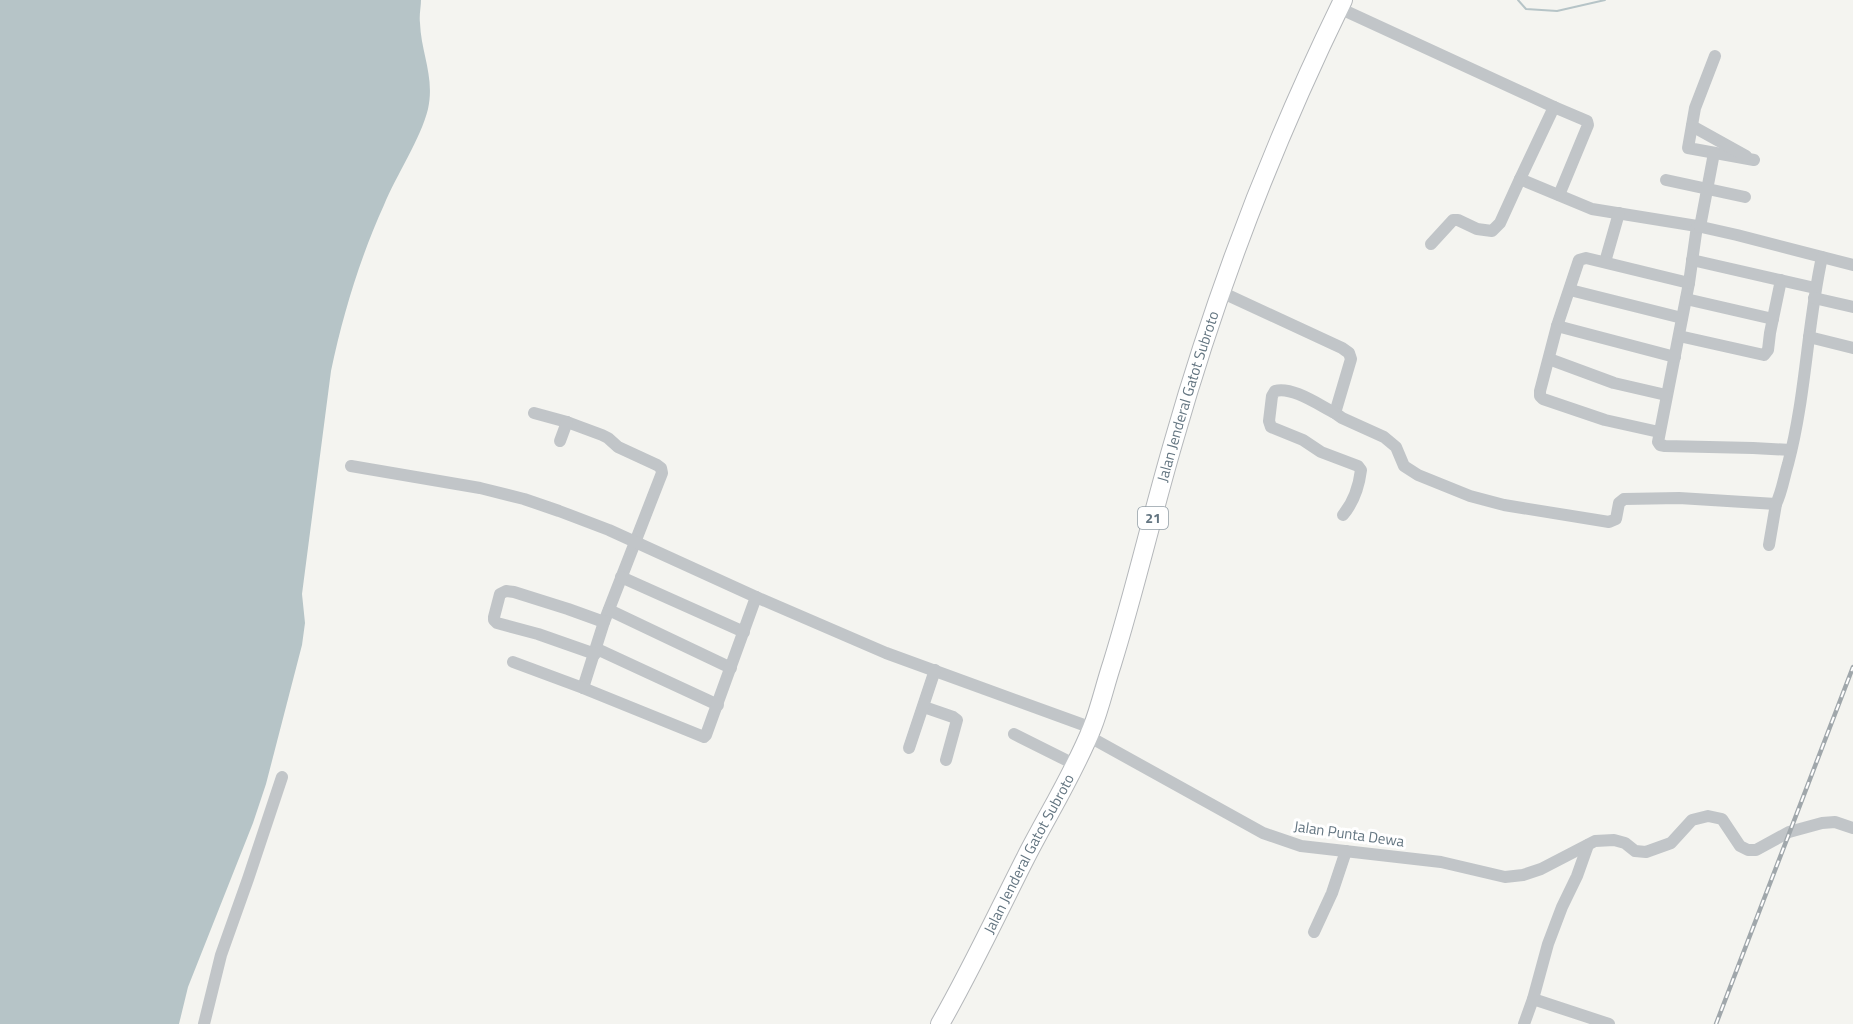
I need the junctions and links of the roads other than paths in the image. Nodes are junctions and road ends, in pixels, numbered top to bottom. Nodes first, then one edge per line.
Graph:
1 (1341, 4) edge
2 (1715, 56) dead end
3 (1554, 107) junction
4 (1692, 126) junction
5 (1714, 153) junction
6 (1520, 179) junction
7 (1666, 180) dead end
8 (1707, 189) junction
9 (1559, 195) junction
10 (1745, 197) dead end
11 (1619, 213) junction
12 (1699, 226) junction
13 (1431, 244) dead end
14 (1822, 257) junction
15 (1692, 260) junction
16 (1605, 262) junction
17 (1853, 265) edge
18 (1781, 280) junction
19 (1689, 283) junction
20 (1570, 290) junction
21 (1221, 292) junction
22 (1814, 293) junction
23 (1686, 299) junction
24 (1853, 306) edge
25 (1682, 318) junction
26 (1773, 319) junction
27 (1557, 326) junction
28 (1679, 336) junction
29 (1809, 338) junction
30 (1853, 348) edge
31 (1675, 357) junction
32 (1549, 359) junction
33 (1666, 395) junction
34 (534, 413) dead end
35 (1335, 413) junction
36 (567, 422) junction
37 (1659, 432) junction
38 (560, 441) dead end
39 (1791, 450) junction
40 (351, 466) dead end
41 (1776, 504) junction
42 (1342, 515) dead end
43 (635, 543) junction
44 (1769, 545) dead end
45 (621, 577) junction
46 (756, 597) junction
47 (609, 610) junction
48 (604, 622) junction
49 (744, 632) junction
50 (596, 651) junction
51 (513, 662) dead end
52 (731, 668) junction
53 (935, 670) junction
54 (584, 687) junction
55 (718, 705) junction
56 (924, 707) junction
57 (1090, 732) junction
58 (1014, 734) dead end
59 (909, 748) dead end
60 (946, 760) dead end
61 (1076, 765) junction
62 (282, 777) dead end
63 (1853, 828) edge
64 (1588, 844) junction
65 (1346, 851) junction
66 (1314, 932) dead end
67 (1533, 999) junction
68 (204, 1024) edge
69 (940, 1024) edge
70 (1524, 1024) edge
71 (1609, 1024) edge

1 - 3 street
1 - 21 highway, Jalan Jenderal Gatot Subroto / 21
2 - 4 street
3 - 6 street
3 - 9 street
4 - 5 street
4 - 5 street
5 - 8 street
6 - 9 street
6 - 13 street
7 - 8 street
8 - 10 street
8 - 12 street
9 - 11 street
11 - 12 street
11 - 16 street
12 - 14 street
12 - 15 street
14 - 17 street
14 - 22 street
15 - 18 street
15 - 19 street
16 - 19 street
16 - 20 street
18 - 22 street
18 - 26 street
19 - 23 street
20 - 25 street
20 - 27 street
21 - 35 street
21 - 57 highway, Jalan Jenderal Gatot Subroto / 21
22 - 24 street
22 - 29 street
23 - 25 street
23 - 26 street
25 - 28 street
26 - 28 street
27 - 31 street
27 - 32 street
28 - 31 street
29 - 30 street
29 - 39 street
31 - 33 street
32 - 33 street
32 - 37 street
33 - 37 street
34 - 36 street
35 - 41 street
35 - 42 street
36 - 38 street
36 - 43 street
37 - 39 street
39 - 41 street
40 - 43 street, Jalan Punta Dewa
41 - 44 street
43 - 45 street
43 - 46 street, Jalan Punta Dewa
45 - 47 street
45 - 49 street
46 - 49 street
46 - 53 street, Jalan Punta Dewa
47 - 48 street
47 - 52 street
48 - 50 street
48 - 50 street
49 - 52 street
50 - 54 street
50 - 55 street
51 - 54 street
52 - 55 street
53 - 56 street
53 - 57 street, Jalan Punta Dewa
54 - 55 street
56 - 59 street
56 - 60 street
57 - 61 highway, Jalan Jenderal Gatot Subroto / 21
57 - 65 street, Jalan Punta Dewa
58 - 61 street
61 - 69 highway, Jalan Jenderal Gatot Subroto / 21
62 - 68 street
63 - 64 street
64 - 65 street, Jalan Punta Dewa
64 - 67 street
65 - 66 street
67 - 70 street
67 - 71 street

